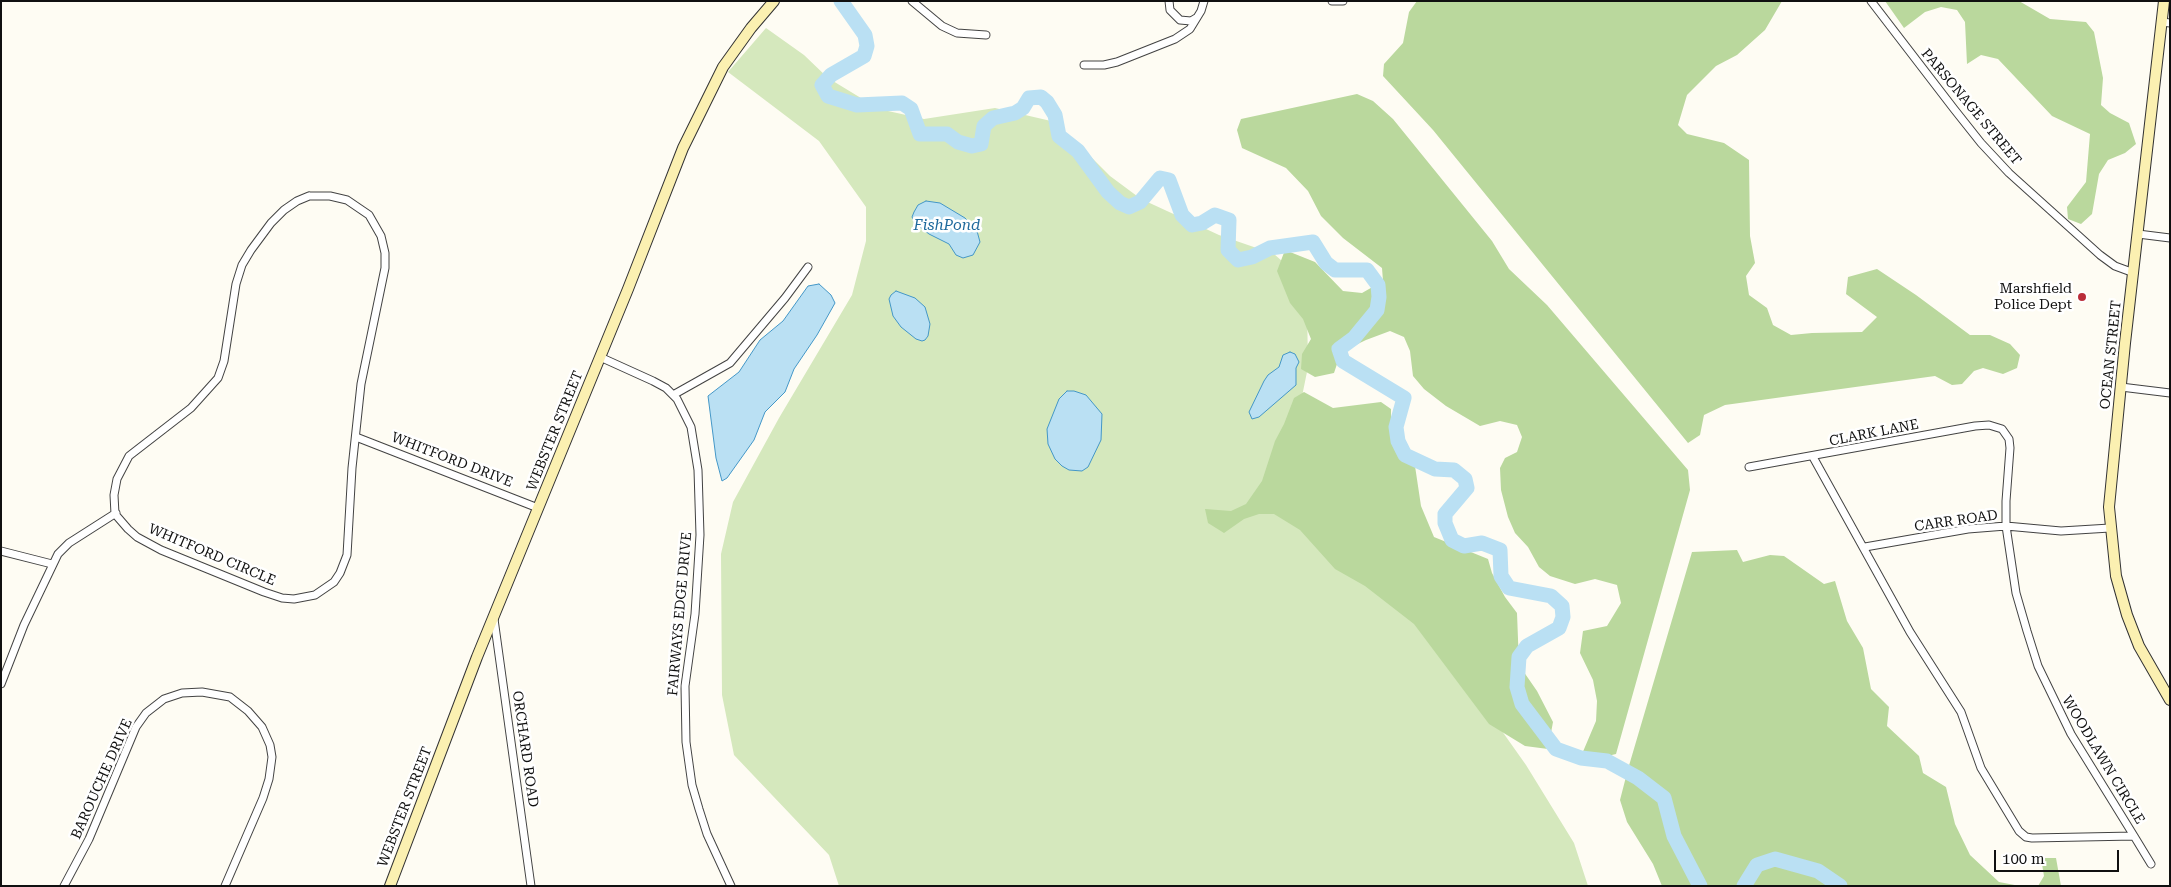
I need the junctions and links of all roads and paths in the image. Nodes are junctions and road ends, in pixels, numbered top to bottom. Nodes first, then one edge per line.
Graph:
1 (774, 1) edge
2 (912, 1) edge
3 (1169, 1) edge
4 (1204, 1) edge
5 (1332, 1) edge
6 (1343, 1) edge
7 (1870, 1) edge
8 (2164, 1) edge
9 (1196, 18) junction
10 (2166, 23) edge
11 (986, 35) dead end
12 (1084, 65) dead end
13 (2138, 234) junction
14 (2170, 238) edge
15 (808, 267) dead end
16 (2134, 273) junction
17 (600, 357) junction
18 (2121, 387) junction
19 (2170, 393) edge
20 (673, 395) junction
21 (2002, 430) joint
22 (356, 437) junction
23 (1814, 457) junction
24 (1749, 467) dead end
25 (538, 508) junction
26 (116, 513) junction
27 (2006, 526) junction
28 (2110, 528) junction
29 (1865, 547) junction
30 (1, 551) edge
31 (52, 564) junction
32 (493, 616) junction
33 (1, 684) edge
34 (2170, 700) edge
35 (2134, 836) junction
36 (2151, 864) dead end
37 (64, 886) edge
38 (225, 886) edge
39 (390, 886) edge
40 (531, 886) edge
41 (731, 886) edge

1 - 17 street, WEBSTER STREET
2 - 11 street
3 - 9 street
4 - 9 street
5 - 6 street
7 - 16 street, PARSONAGE STREET
8 - 10 street, OCEAN STREET
9 - 12 street
10 - 13 street, OCEAN STREET
13 - 14 street
13 - 16 street, OCEAN STREET
15 - 20 street
16 - 18 street, OCEAN STREET
17 - 20 street, FAIRWAYS EDGE DRIVE
17 - 25 street, WEBSTER STREET
18 - 19 street
18 - 28 street, OCEAN STREET
20 - 41 street, FAIRWAYS EDGE DRIVE
21 - 23 street, CLARK LANE
21 - 27 street, WOODLAWN CIRCLE
22 - 25 street, WHITFORD DRIVE
22 - 26 street, WHITFORD CIRCLE
22 - 26 street, WHITFORD CIRCLE
23 - 24 street, CLARK LANE
23 - 29 street, WOODLAWN CIRCLE
25 - 32 street, WEBSTER STREET
26 - 31 street
27 - 28 street, CARR ROAD
27 - 29 street, CARR ROAD
27 - 35 street, WOODLAWN CIRCLE
28 - 34 street, OCEAN STREET
29 - 35 street, WOODLAWN CIRCLE
30 - 31 street
31 - 33 street
32 - 39 street, WEBSTER STREET
32 - 40 street, ORCHARD ROAD
35 - 36 street
37 - 38 street, BAROUCHE DRIVE

